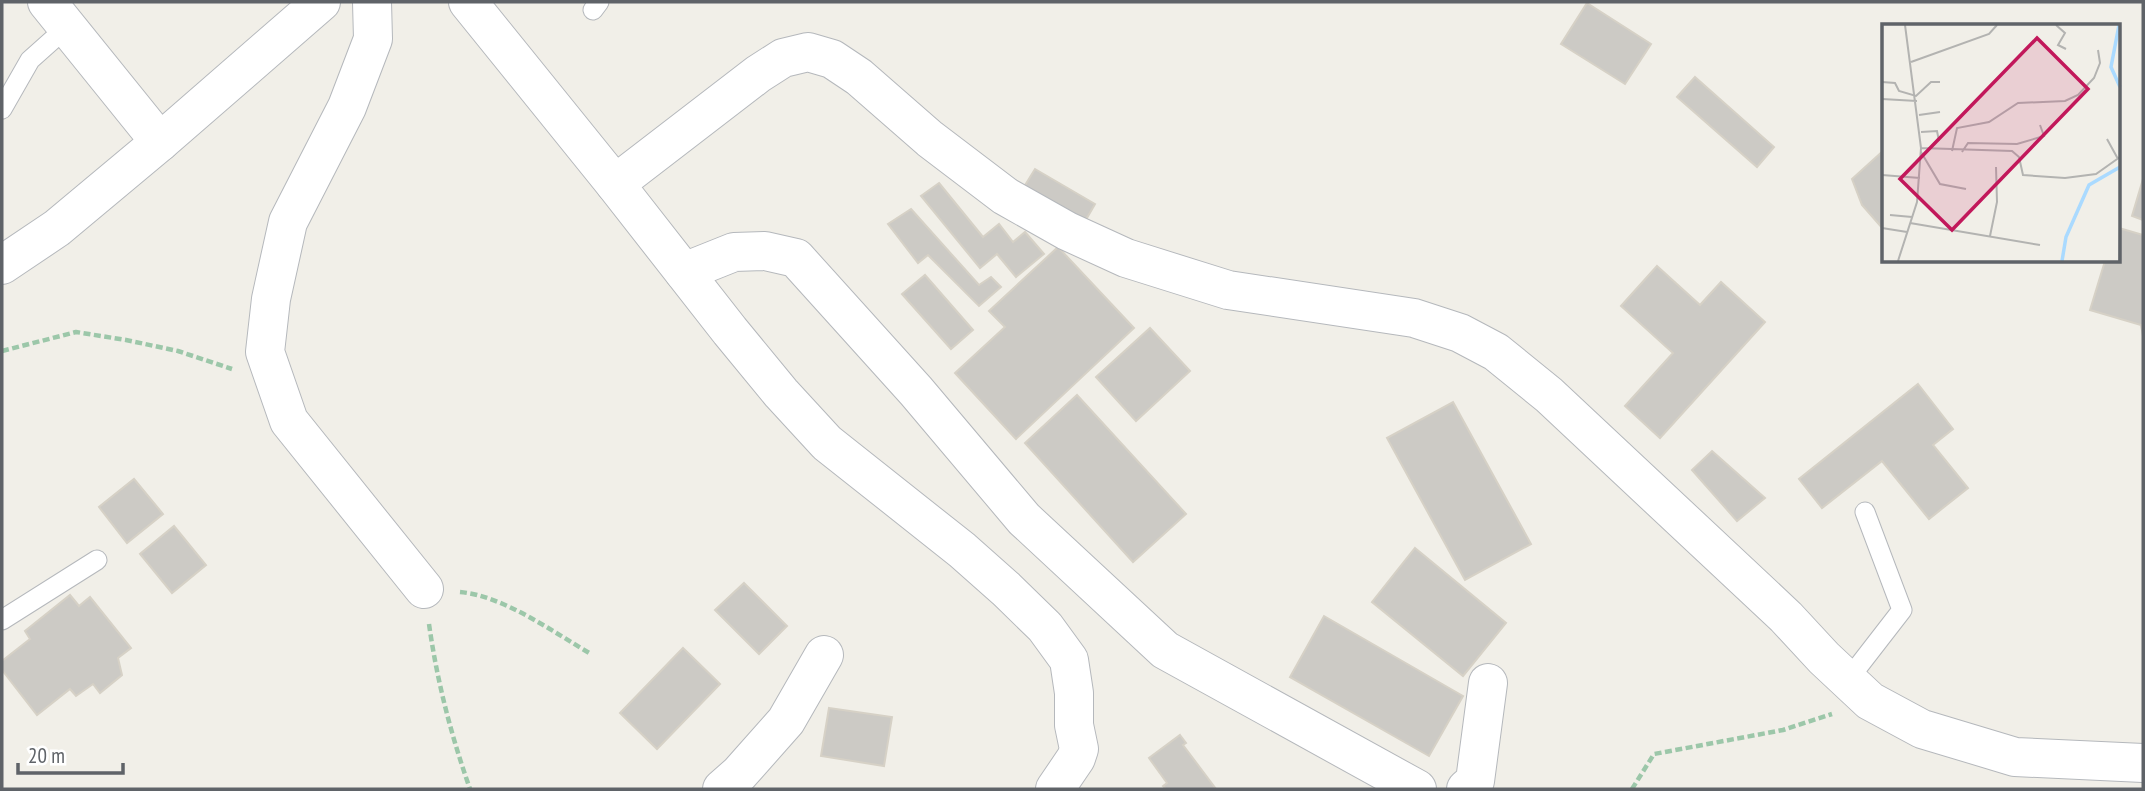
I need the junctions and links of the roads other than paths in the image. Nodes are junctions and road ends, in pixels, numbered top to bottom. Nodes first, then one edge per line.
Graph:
1 (321, 2) edge
2 (372, 2) edge
3 (468, 2) edge
4 (57, 14) edge
5 (2, 109) edge
6 (160, 142) junction
7 (615, 184) junction
8 (2, 265) edge
9 (684, 272) junction
10 (1865, 512) dead end
11 (97, 560) dead end
12 (424, 589) road end
13 (2, 620) edge
14 (824, 655) dead end
15 (1488, 683) dead end
16 (1859, 691) junction
17 (2143, 763) edge
18 (722, 789) edge
19 (1055, 789) edge
20 (1417, 789) edge
21 (1466, 789) edge

1 - 6 street
2 - 12 street
3 - 7 street
4 - 5 lane
4 - 6 street
6 - 8 street
7 - 9 street
7 - 16 street
9 - 19 street
9 - 20 street
10 - 16 lane
11 - 13 lane
14 - 18 street
15 - 21 street
16 - 17 street

